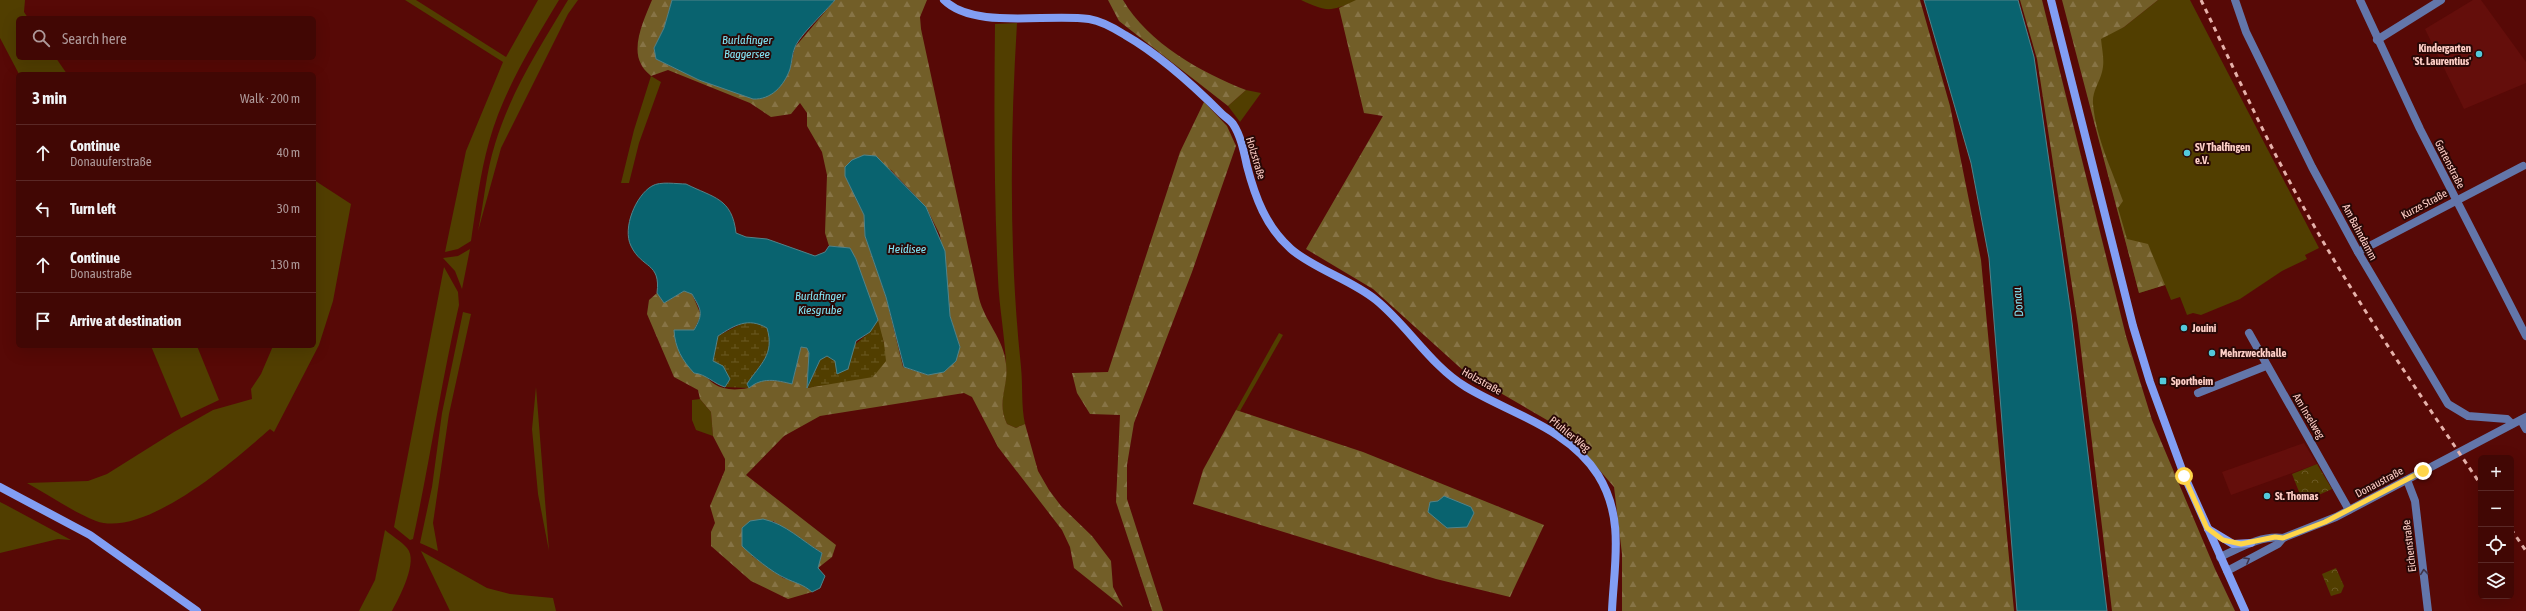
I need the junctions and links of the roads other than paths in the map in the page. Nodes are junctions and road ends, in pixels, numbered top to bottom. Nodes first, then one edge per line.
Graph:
1 (944, 0) edge
2 (2052, 0) edge
3 (2235, 0) edge
4 (2360, 0) edge
5 (2441, 0) edge
6 (2377, 40) junction
7 (2523, 166) dead end
8 (2456, 199) junction
9 (2358, 252) junction
10 (2249, 333) dead end
11 (2526, 336) edge
12 (2266, 366) junction
13 (2198, 393) dead end
14 (1507, 406) joint
15 (2523, 419) edge
16 (2512, 424) junction
17 (2526, 429) edge
18 (2408, 480) junction
19 (0, 487) edge
20 (2349, 510) junction
21 (2207, 528) junction
22 (2283, 538) junction
23 (2251, 543) junction
24 (2220, 557) junction
25 (2227, 571) junction
26 (197, 611) edge
27 (1612, 611) edge
28 (2245, 611) edge
29 (2428, 611) edge

1 - 14 street, Holzstraße
2 - 21 street
3 - 9 street, Am Bahndamm
4 - 6 street, Gartenstraße
5 - 6 street
6 - 8 street, Gartenstraße
7 - 8 street, Kurze Straße
8 - 9 street, Kurze Straße
8 - 11 street, Gartenstraße
9 - 16 street, Am Bahndamm
10 - 12 street, Am Inselweg
12 - 13 street
12 - 20 street, Am Inselweg
14 - 27 street, Pfuhler Weg
15 - 16 street, Donaustraße
15 - 17 street
16 - 18 street, Donaustraße
18 - 20 street, Donaustraße
29 -> 18 street, Eichenstraße
19 - 26 street
20 - 22 street, Donaustraße
21 - 23 street
21 - 24 street
22 - 23 street, Donaustraße
25 -> 22 street, Donaustraße
23 - 24 street, Donaustraße
24 - 25 street
25 - 28 street

